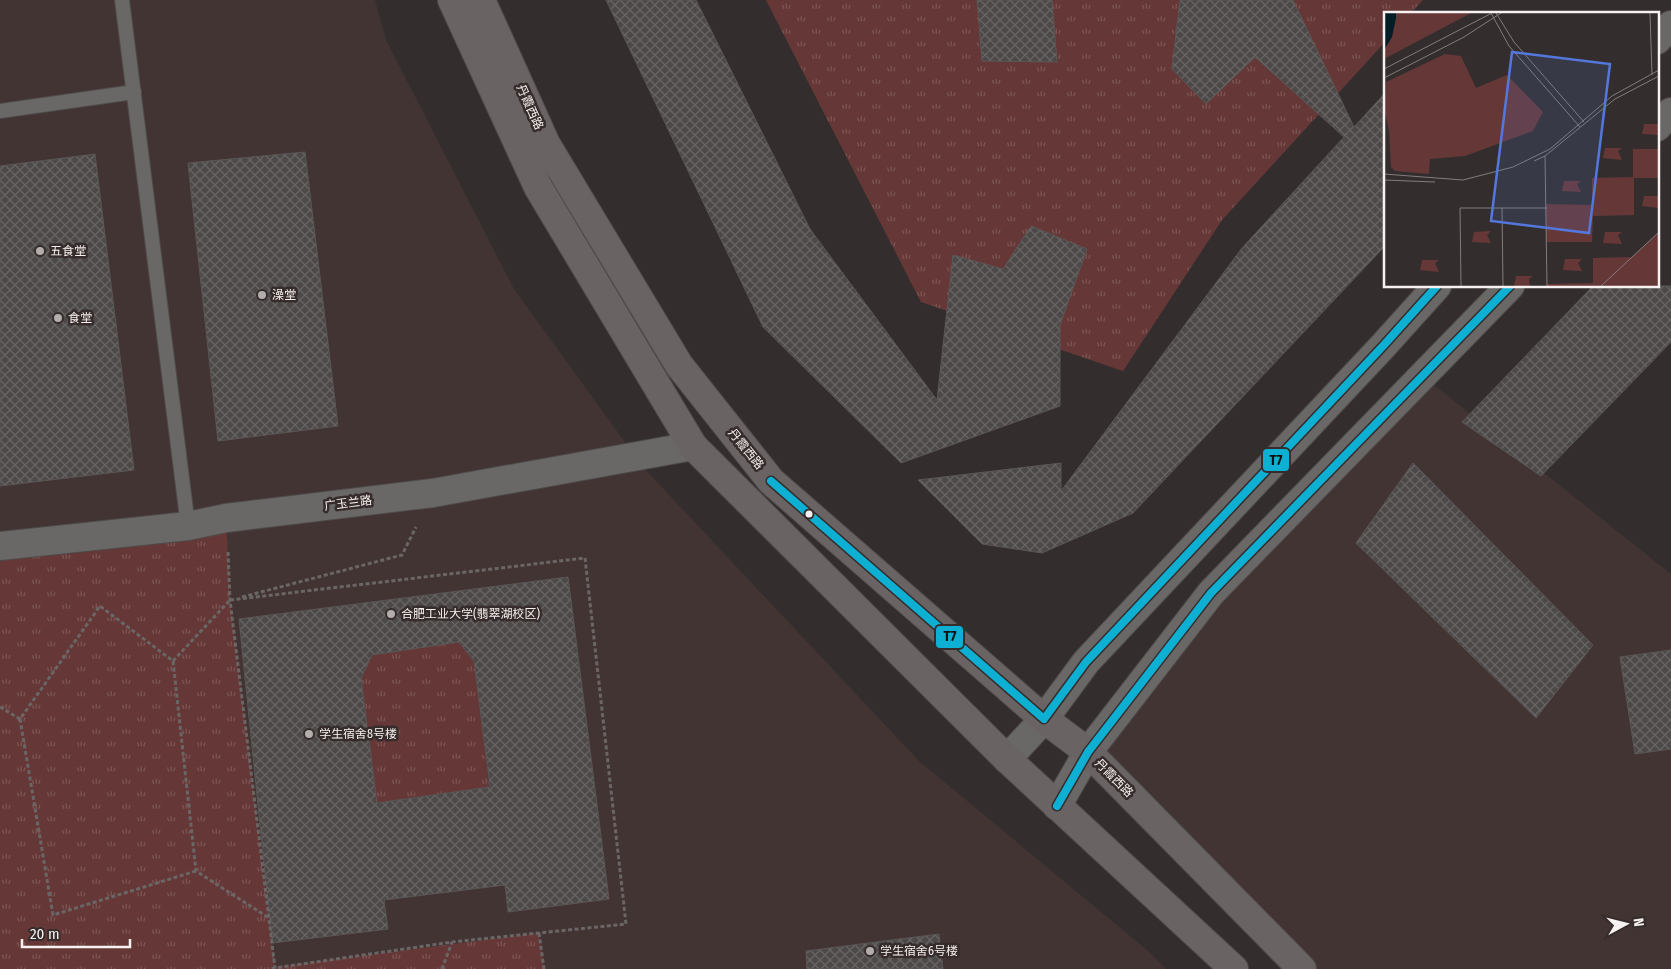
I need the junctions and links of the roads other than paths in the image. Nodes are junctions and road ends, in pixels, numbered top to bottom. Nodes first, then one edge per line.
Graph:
1 (122, 0) edge
2 (452, 0) edge
3 (481, 0) edge
4 (1671, 25) edge
5 (1658, 39) edge
6 (134, 92) junction
7 (0, 111) edge
8 (1671, 112) edge
9 (1658, 126) edge
10 (1435, 288) edge
11 (1508, 288) edge
12 (693, 446) junction
13 (188, 526) junction
14 (0, 546) edge
15 (1044, 718) junction
16 (1088, 752) junction
17 (1007, 759) junction
18 (1057, 806) junction
19 (1234, 969) edge
20 (1302, 969) edge

1 - 6 lane
2 - 12 main road
3 - 15 main road, 丹霞西路
4 - 5 street
6 - 7 lane
6 - 13 lane
8 - 9 street
10 - 15 street
11 - 16 street
12 - 13 street, 广玉兰路
12 - 17 main road
13 - 14 street, 广玉兰路
15 - 16 main road, 丹霞西路
15 - 17 street
16 - 18 street
16 - 20 main road, 丹霞西路
17 - 18 main road
18 - 19 main road

